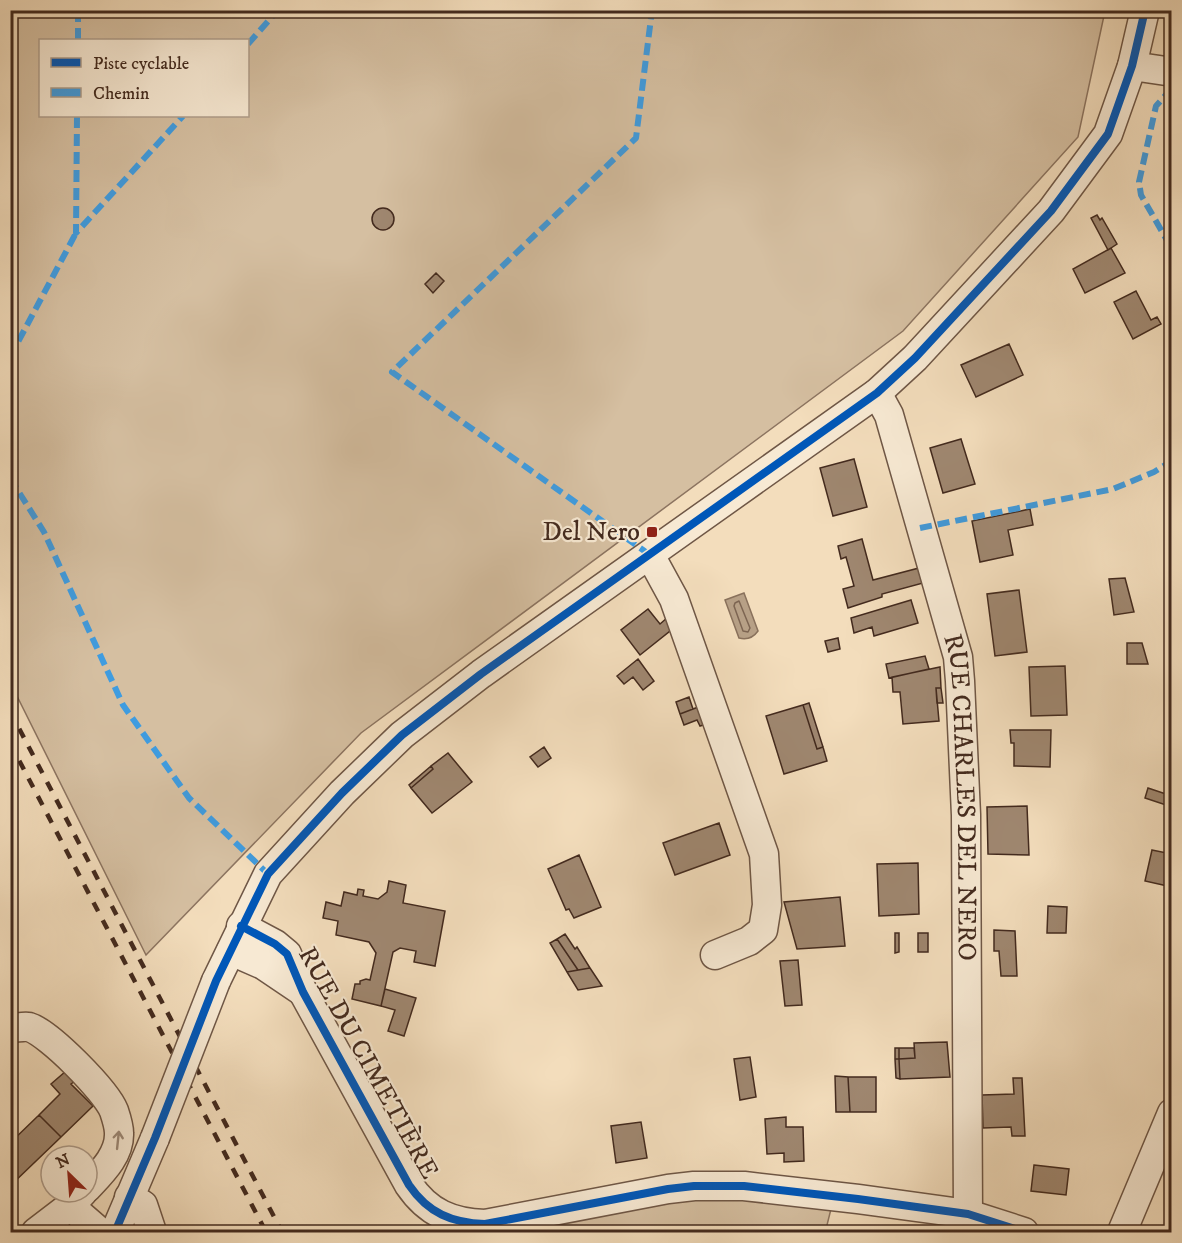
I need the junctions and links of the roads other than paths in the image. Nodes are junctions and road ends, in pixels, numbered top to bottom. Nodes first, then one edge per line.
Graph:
1 (1145, 10) edge
2 (1132, 66) junction
3 (1172, 69) edge
4 (877, 393) junction
5 (650, 555) junction
6 (236, 938) junction
7 (715, 955) dead end
8 (10, 1028) edge
9 (1172, 1113) edge
10 (99, 1174) edge
11 (129, 1197) junction
12 (70, 1204) edge
13 (85, 1204) edge
14 (968, 1214) junction
15 (467, 1228) edge
16 (36, 1233) edge
17 (100, 1233) edge
18 (115, 1233) edge
19 (152, 1233) edge
20 (1024, 1233) edge
21 (1122, 1233) edge

1 - 2 street
2 - 3 street
2 - 4 street
4 - 5 street
4 - 14 street, RUE CHARLES DEL NERO
5 - 6 street
5 - 7 street
6 - 11 street, bridge
6 - 15 street, RUE DU CIMETIÈRE
10 -> 8 street
9 - 21 street
11 - 18 street
11 - 19 street
12 - 16 street
13 - 17 street
14 - 15 street, RUE DU CIMETIÈRE
14 - 20 street, RUE DU CIMETIÈRE

